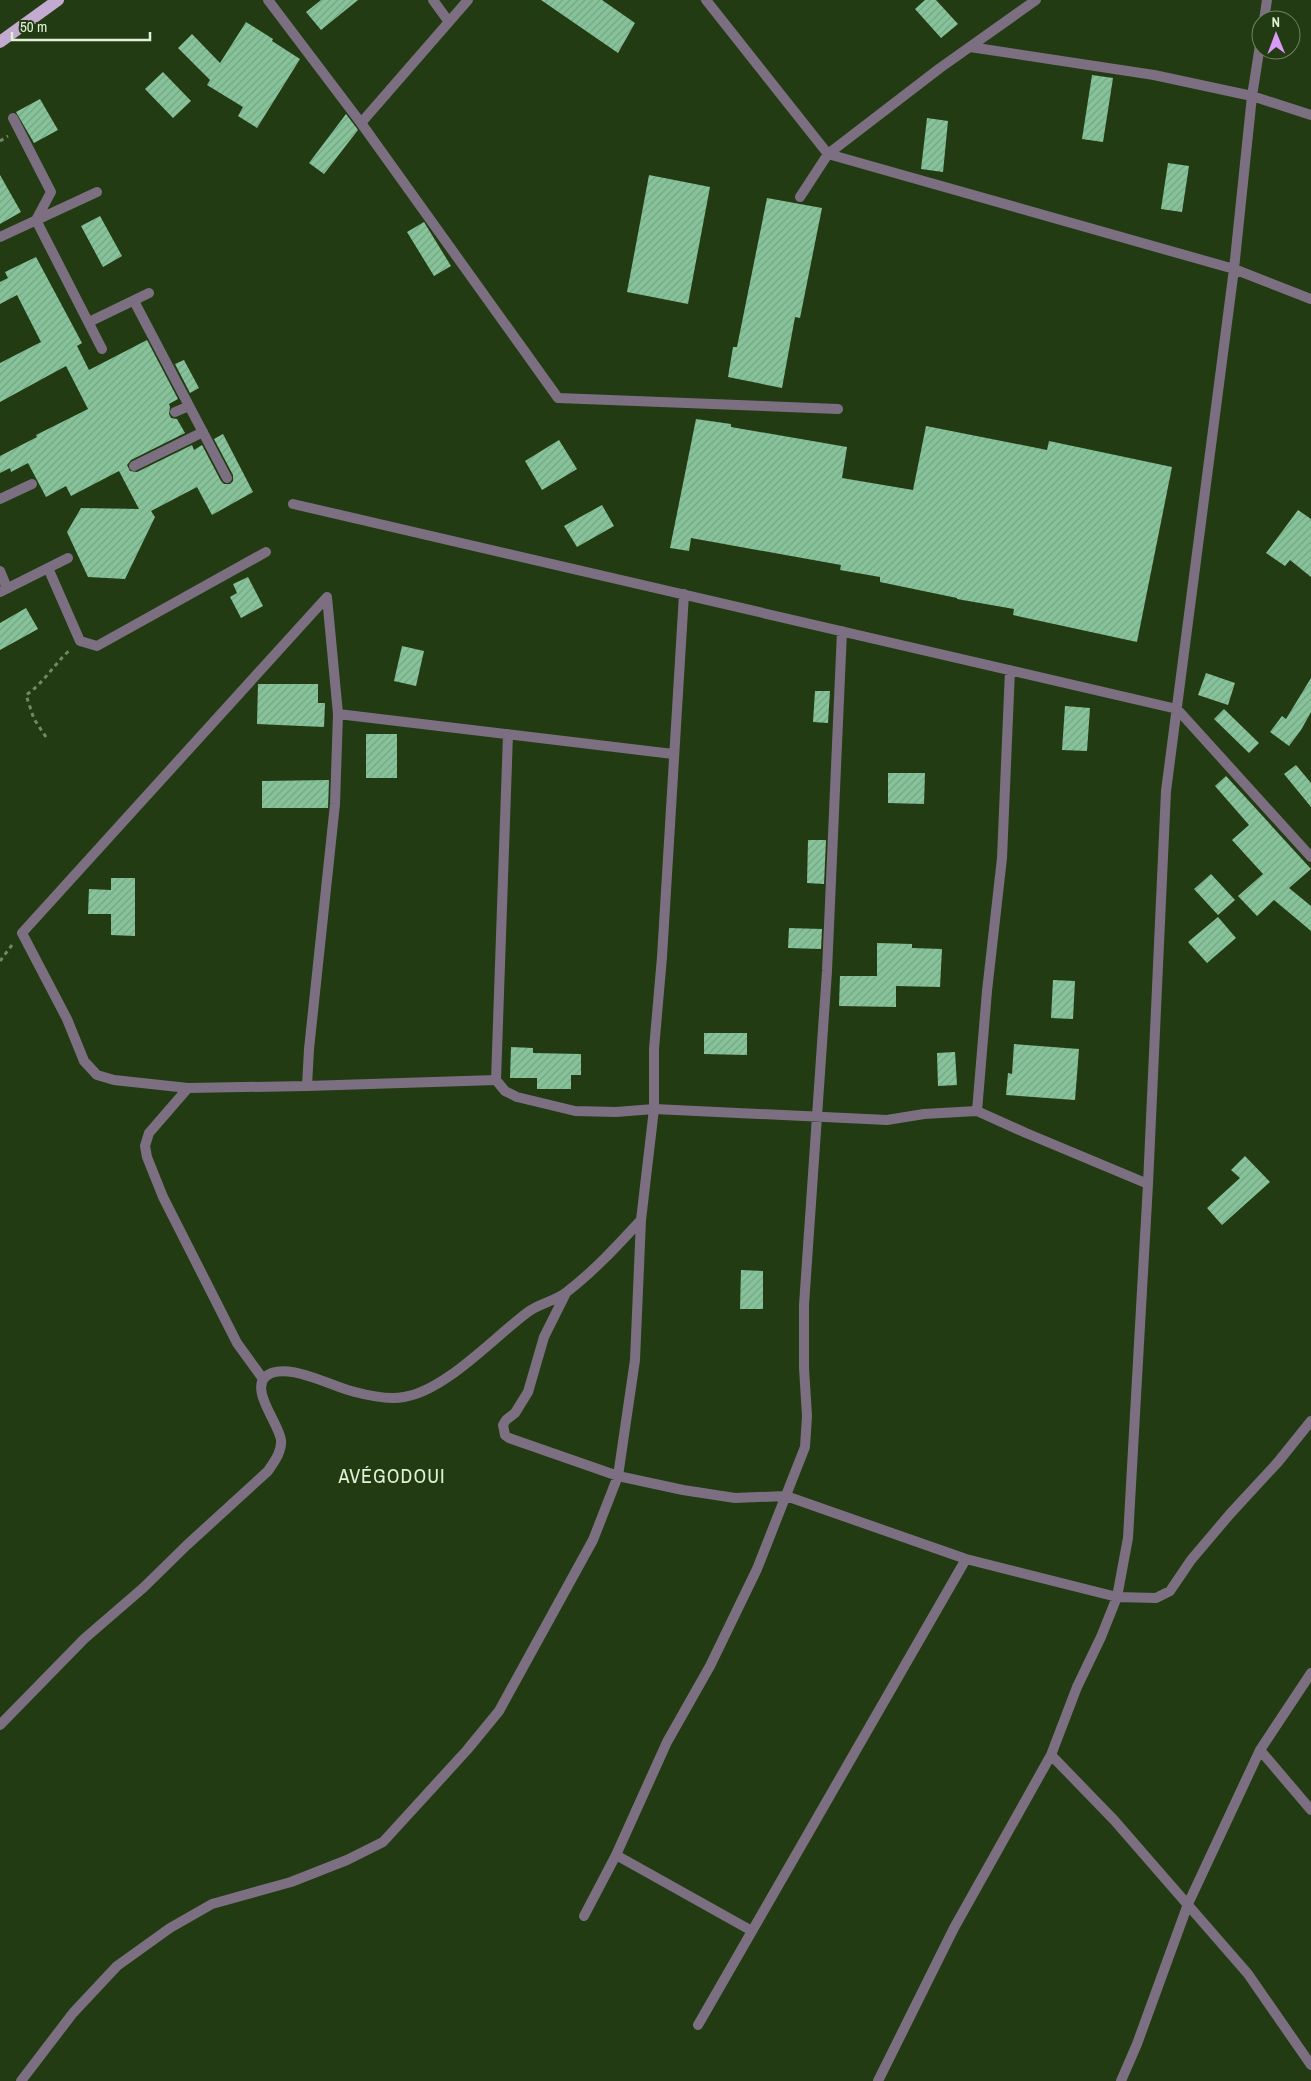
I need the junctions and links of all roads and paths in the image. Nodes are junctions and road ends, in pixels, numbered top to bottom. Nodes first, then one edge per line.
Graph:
1 (58, 0) edge
2 (268, 0) edge
3 (433, 0) edge
4 (468, 0) edge
5 (706, 0) edge
6 (1036, 0) edge
7 (449, 22) junction
8 (0, 42) edge
9 (970, 47) junction
10 (1258, 60) edge
11 (1252, 96) junction
12 (1311, 115) edge
13 (13, 118) dead end
14 (361, 123) junction
15 (828, 154) junction
16 (97, 192) dead end
17 (800, 197) dead end
18 (36, 220) junction
19 (0, 237) edge
20 (1234, 269) junction
21 (149, 293) dead end
22 (1311, 299) edge
23 (134, 301) junction
24 (89, 322) junction
25 (102, 349) dead end
26 (189, 406) junction
27 (838, 408) dead end
28 (176, 412) dead end
29 (202, 432) junction
30 (134, 466) dead end
31 (227, 478) dead end
32 (32, 484) dead end
33 (0, 499) edge
34 (293, 504) dead end
35 (266, 552) dead end
36 (68, 558) dead end
37 (48, 568) junction
38 (0, 571) edge
39 (4, 590) edge
40 (684, 594) junction
41 (842, 631) junction
42 (80, 642) junction
43 (1010, 670) junction
44 (1177, 709) junction
45 (338, 714) junction
46 (508, 734) junction
47 (46, 737) dead end
48 (673, 754) junction
49 (1311, 857) edge
50 (22, 933) junction
51 (0, 961) edge
52 (496, 1080) junction
53 (308, 1086) junction
54 (188, 1088) junction
55 (654, 1108) junction
56 (978, 1111) junction
57 (816, 1116) junction
58 (1148, 1184) junction
59 (641, 1220) junction
60 (566, 1293) junction
61 (263, 1379) junction
62 (1311, 1421) edge
63 (618, 1476) junction
64 (786, 1496) junction
65 (966, 1559) junction
66 (1117, 1597) junction
67 (1311, 1672) edge
68 (0, 1725) edge
69 (1260, 1750) junction
70 (1051, 1755) junction
71 (1311, 1810) edge
72 (616, 1855) junction
73 (1188, 1904) junction
74 (584, 1916) dead end
75 (752, 1931) junction
76 (698, 2025) dead end
77 (1311, 2066) edge
78 (21, 2081) edge
79 (878, 2081) edge
80 (1121, 2081) edge

1 - 8 main road
2 - 14 street
3 - 7 street
4 - 7 street
5 - 15 street
6 - 9 street
7 - 14 street
9 - 11 street
9 - 15 street
10 - 11 street
11 - 12 street
11 - 20 street
13 - 18 street
14 - 27 street
15 - 17 street
15 - 20 street
16 - 18 street
18 - 19 street
18 - 24 street
20 - 22 street
20 - 44 street
21 - 23 street
23 - 24 street
23 - 26 street
24 - 25 street
26 - 28 street
26 - 29 street
29 - 30 street
29 - 31 street
32 - 33 street
34 - 40 street
35 - 42 street
36 - 37 street
37 - 39 street
37 - 42 street
38 - 39 street
40 - 41 street
40 - 48 street
41 - 43 street
41 - 57 street
42 - 47 path
43 - 44 street
43 - 56 street
44 - 49 street
44 - 58 street
45 - 46 street
45 - 50 street
45 - 53 street
46 - 48 street
46 - 52 street
48 - 55 street
50 - 51 path
50 - 54 street
52 - 53 street
52 - 55 street
53 - 54 street
54 - 61 street
55 - 57 street
55 - 59 street
56 - 57 street
56 - 58 street
57 - 64 street
58 - 66 street
59 - 60 street
59 - 63 street
60 - 61 street
60 - 63 street
61 - 68 street
62 - 66 street
63 - 64 street
63 - 78 street
64 - 65 street
64 - 72 street
65 - 66 street
65 - 75 street
66 - 70 street
67 - 69 street
69 - 71 street
69 - 73 street
70 - 73 street
70 - 79 street
72 - 74 street
72 - 75 street
73 - 77 street
73 - 80 street
75 - 76 street

